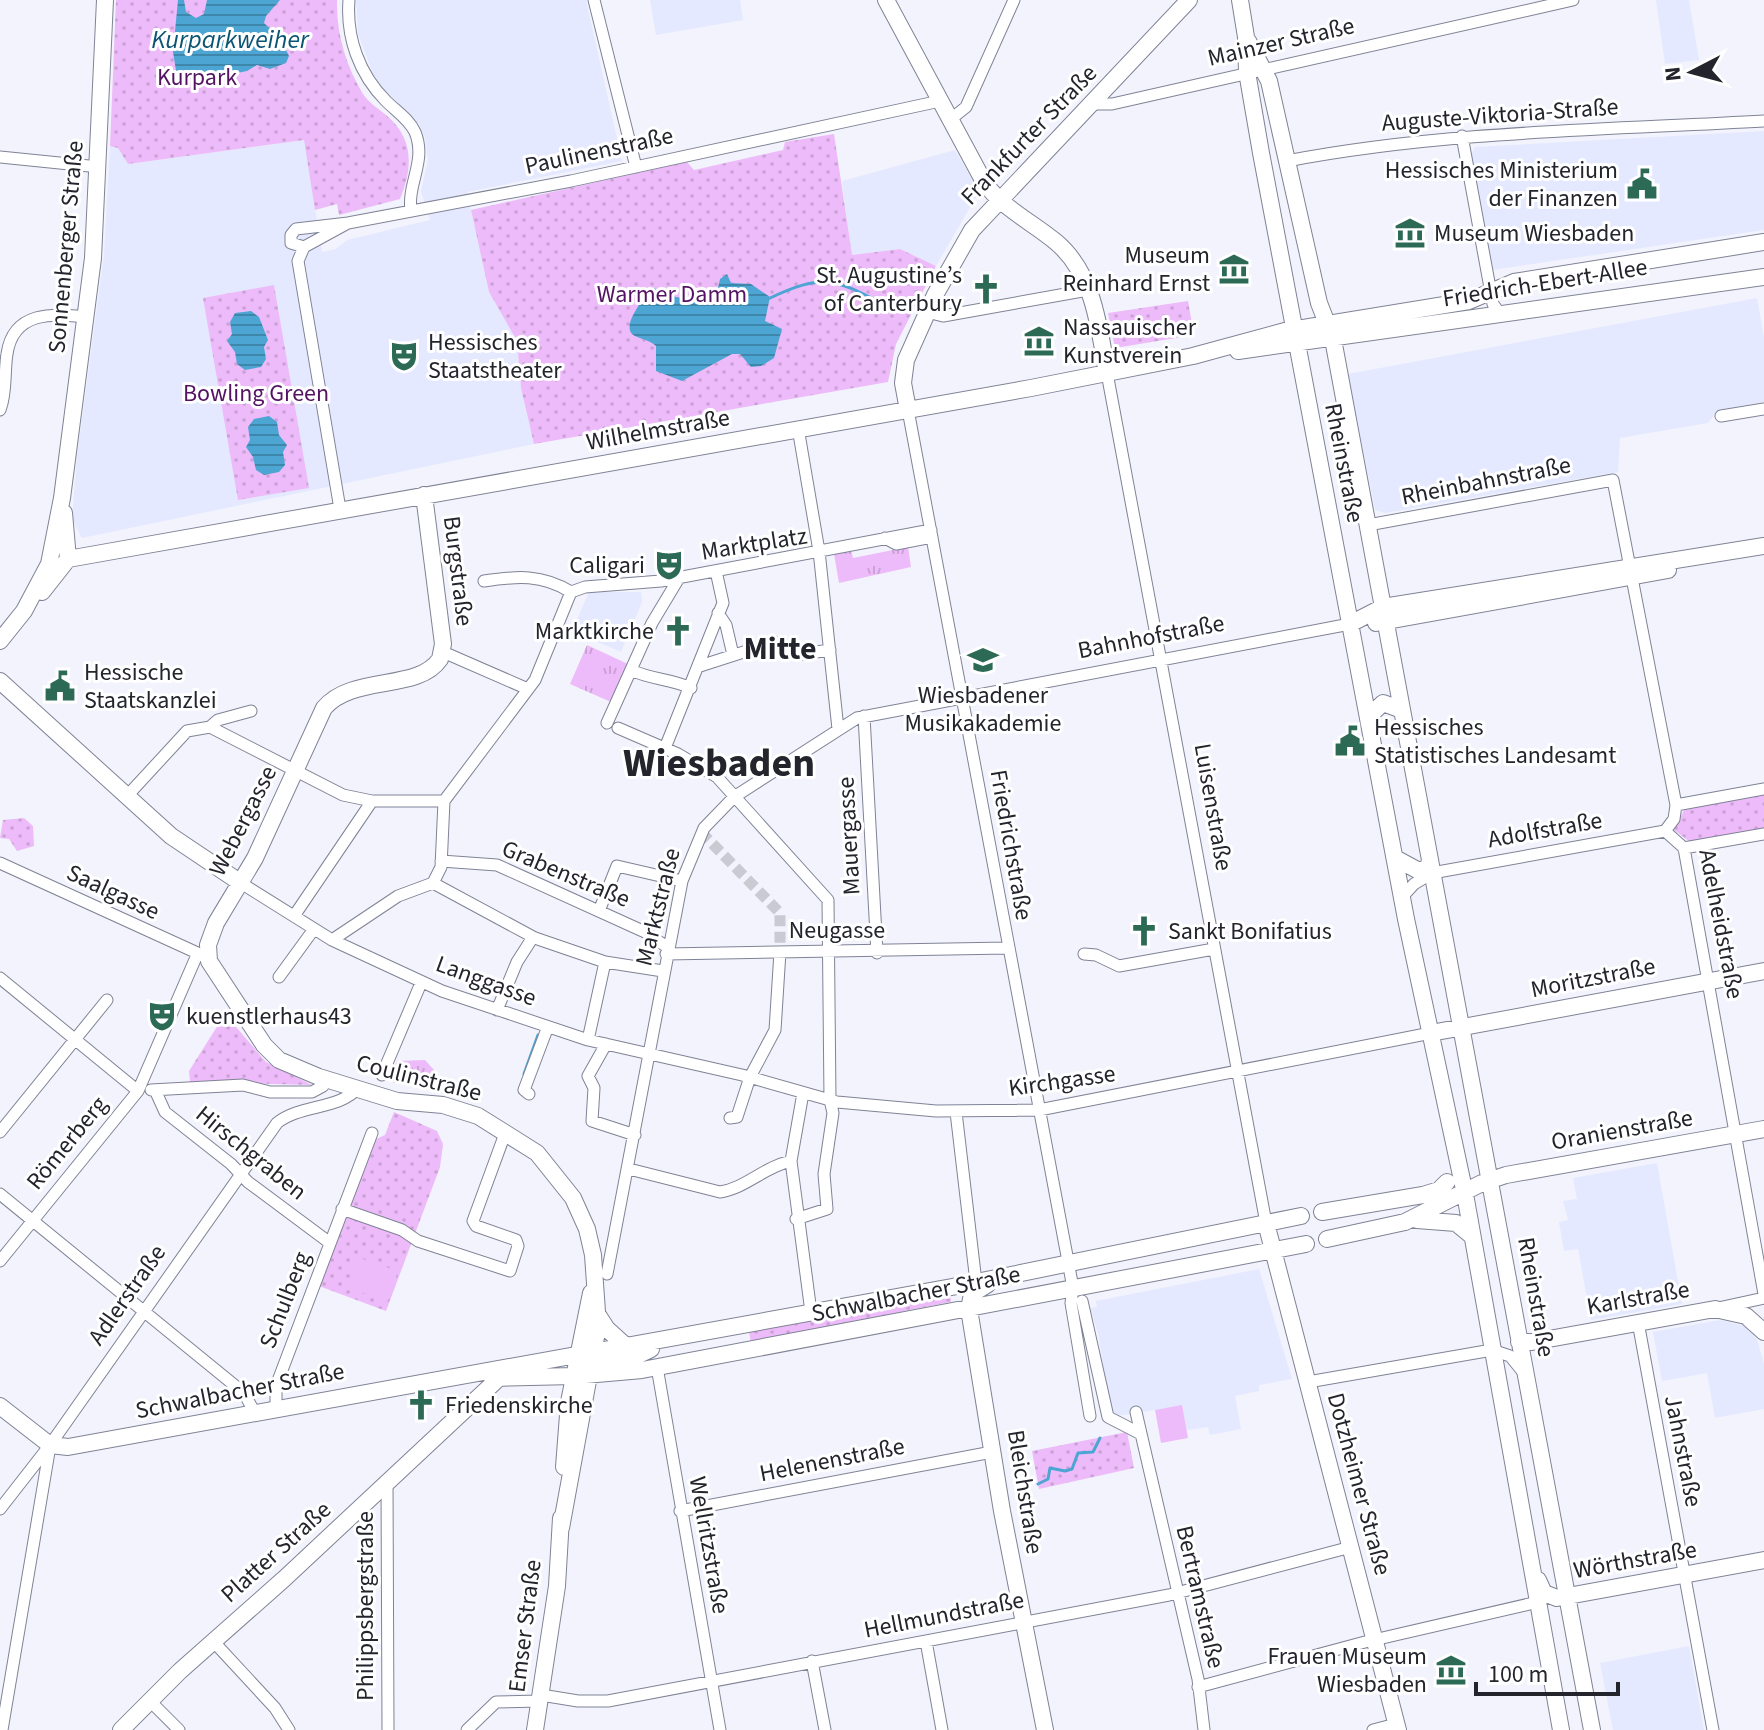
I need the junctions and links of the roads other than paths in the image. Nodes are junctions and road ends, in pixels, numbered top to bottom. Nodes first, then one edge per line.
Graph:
1 (105, 0) edge
2 (349, 0) edge
3 (594, 0) edge
4 (886, 0) edge
5 (1014, 0) edge
6 (1189, 0) edge
7 (1240, 0) edge
8 (1573, 0) edge
9 (1246, 37) junction
10 (1264, 69) junction
11 (1247, 72) junction
12 (940, 101) junction
13 (1092, 104) junction
14 (951, 119) junction
15 (1764, 121) edge
16 (1462, 136) junction
17 (0, 157) edge
18 (1287, 161) junction
19 (99, 167) junction
20 (636, 167) junction
21 (998, 199) junction
22 (1296, 203) junction
23 (1272, 207) junction
24 (411, 211) junction
25 (348, 223) junction
26 (1764, 242) edge
27 (304, 247) junction
28 (1764, 277) edge
29 (1088, 290) junction
30 (1490, 291) junction
31 (927, 312) junction
32 (1500, 314) junction
33 (86, 317) junction
34 (1330, 332) junction
35 (1296, 337) junction
36 (1107, 373) junction
37 (1764, 409) edge
38 (0, 410) edge
39 (908, 410) junction
40 (1721, 416) dead end
41 (798, 428) junction
42 (424, 495) junction
43 (62, 498) junction
44 (340, 509) junction
45 (1368, 525) junction
46 (931, 534) junction
47 (54, 538) junction
48 (1764, 546) edge
49 (819, 551) junction
50 (66, 555) junction
51 (716, 571) junction
52 (1630, 573) junction
53 (43, 577) junction
54 (679, 578) junction
55 (484, 581) dead end
56 (571, 592) junction
57 (24, 611) junction
58 (718, 613) junction
59 (1384, 615) junction
60 (1350, 624) junction
61 (0, 641) edge
62 (830, 650) junction
63 (443, 652) junction
64 (733, 655) junction
65 (1160, 660) junction
66 (700, 666) junction
67 (631, 670) junction
68 (0, 681) edge
69 (691, 688) junction
70 (528, 689) junction
71 (961, 699) junction
72 (1402, 710) junction
73 (251, 711) dead end
74 (864, 716) junction
75 (1368, 717) junction
76 (210, 727) junction
77 (838, 729) junction
78 (665, 748) junction
79 (295, 772) junction
80 (1764, 789) edge
81 (127, 796) junction
82 (372, 801) junction
83 (444, 801) junction
84 (737, 801) junction
85 (1676, 805) junction
86 (1665, 831) junction
87 (1764, 834) edge
88 (1684, 848) junction
89 (1395, 858) junction
90 (441, 861) junction
91 (0, 863) edge
92 (1431, 866) junction
93 (682, 881) junction
94 (241, 883) junction
95 (433, 883) junction
96 (1402, 897) junction
97 (599, 911) junction
98 (294, 916) junction
99 (314, 929) junction
100 (533, 937) junction
101 (332, 940) junction
102 (1007, 948) junction
103 (1214, 949) junction
104 (667, 951) junction
105 (780, 952) junction
106 (831, 952) junction
107 (877, 953) junction
108 (1084, 954) dead end
109 (203, 956) junction
110 (605, 962) junction
111 (663, 971) junction
112 (1764, 971) edge
113 (279, 977) dead end
114 (0, 978) edge
115 (1708, 981) junction
116 (421, 983) junction
117 (107, 1000) dead end
118 (497, 1010) junction
119 (1461, 1027) junction
120 (547, 1029) junction
121 (1431, 1033) junction
122 (76, 1039) junction
123 (588, 1040) junction
124 (606, 1044) junction
125 (651, 1054) junction
126 (1238, 1072) junction
127 (382, 1075) dead end
128 (326, 1079) junction
129 (749, 1083) junction
130 (358, 1088) junction
131 (155, 1090) junction
132 (138, 1091) junction
133 (803, 1093) junction
134 (529, 1094) dead end
135 (830, 1100) junction
136 (1039, 1110) junction
137 (956, 1112) junction
138 (730, 1118) dead end
139 (1764, 1129) edge
140 (506, 1131) junction
141 (0, 1132) edge
142 (372, 1133) dead end
143 (635, 1135) junction
144 (1736, 1135) junction
145 (1455, 1156) junction
146 (791, 1161) junction
147 (629, 1169) junction
148 (240, 1174) junction
149 (1489, 1180) junction
150 (1447, 1182) junction
151 (0, 1194) edge
152 (1465, 1194) junction
153 (342, 1209) junction
154 (1435, 1210) junction
155 (1322, 1212) dead end
156 (1301, 1216) dead end
157 (796, 1219) junction
158 (33, 1220) junction
159 (1412, 1220) junction
160 (1266, 1223) junction
161 (616, 1232) junction
162 (1472, 1236) junction
163 (590, 1237) junction
164 (1327, 1239) dead end
165 (330, 1243) junction
166 (1306, 1244) dead end
167 (1272, 1250) junction
168 (0, 1261) edge
169 (1069, 1263) junction
170 (1045, 1269) junction
171 (601, 1271) junction
172 (1000, 1277) junction
173 (976, 1282) junction
174 (1078, 1294) junction
175 (1764, 1296) edge
176 (143, 1309) junction
177 (969, 1309) junction
178 (1715, 1309) junction
179 (811, 1312) junction
180 (598, 1315) junction
181 (1638, 1322) junction
182 (739, 1325) junction
183 (1764, 1332) edge
184 (666, 1341) junction
185 (1519, 1342) junction
186 (768, 1347) junction
187 (628, 1348) junction
188 (1492, 1350) junction
189 (586, 1365) junction
190 (657, 1367) junction
191 (497, 1375) junction
192 (545, 1377) junction
193 (1308, 1382) junction
194 (1528, 1387) junction
195 (569, 1402) junction
196 (0, 1406) edge
197 (276, 1408) junction
198 (1136, 1412) dead end
199 (255, 1413) junction
200 (1090, 1416) dead end
201 (1141, 1434) junction
202 (50, 1445) junction
203 (992, 1452) junction
204 (387, 1482) junction
205 (0, 1509) edge
206 (680, 1511) junction
207 (561, 1528) junction
208 (1351, 1547) junction
209 (1764, 1560) edge
210 (1532, 1567) junction
211 (1684, 1575) junction
212 (1176, 1593) junction
213 (1567, 1597) junction
214 (1538, 1602) junction
215 (1025, 1622) junction
216 (1375, 1640) junction
217 (213, 1641) junction
218 (926, 1641) junction
219 (812, 1661) junction
220 (710, 1679) junction
221 (1198, 1687) junction
222 (540, 1698) junction
223 (149, 1700) junction
224 (1397, 1727) edge
225 (2, 1730) edge
226 (121, 1730) edge
227 (179, 1730) edge
228 (289, 1730) edge
229 (388, 1730) edge
230 (467, 1730) edge
231 (535, 1730) edge
232 (720, 1730) edge
233 (825, 1730) edge
234 (942, 1730) edge
235 (1045, 1730) edge
236 (1204, 1730) edge
237 (1373, 1730) edge
238 (1561, 1730) edge
239 (1592, 1730) edge
240 (1713, 1730) edge

1 - 19 main road, Sonnenberger Straße
2 - 24 street
3 - 20 street
4 - 12 main road
5 - 14 street
6 - 13 main road, Frankfurter Straße
7 - 9 main road, Rheinstraße
8 - 10 street, Mainzer Straße
9 - 10 main road, Rheinstraße
9 - 11 main road, Rheinstraße
10 - 11 street, Mainzer Straße
10 - 18 main road, Rheinstraße
11 - 13 street, Mainzer Straße
11 - 23 main road, Rheinstraße
12 - 14 main road
12 - 20 street, Paulinenstraße
13 - 21 main road, Frankfurter Straße
14 - 21 main road
15 - 16 street, Auguste-Viktoria-Straße
16 - 18 street, Auguste-Viktoria-Straße
16 - 30 street
17 - 19 street
18 - 22 main road, Rheinstraße
19 - 33 main road, Sonnenberger Straße
20 - 24 street, Paulinenstraße
21 - 29 main road
21 - 31 main road, Frankfurter Straße
22 - 23 main road
22 - 34 main road, Rheinstraße
23 - 35 main road, Rheinstraße
24 - 25 street, Paulinenstraße
25 - 27 street
25 - 27 street, Paulinenstraße
26 - 30 main road, Friedrich-Ebert-Allee
27 - 44 street
28 - 32 main road, Friedrich-Ebert-Allee
29 - 31 street
29 - 36 main road
30 - 32 street
30 - 34 main road, Friedrich-Ebert-Allee
31 - 39 main road, Frankfurter Straße
32 - 34 main road, Friedrich-Ebert-Allee
33 - 38 street
33 - 43 main road, Sonnenberger Straße
34 - 35 main road, Wilhelmstraße
34 - 45 main road, Rheinstraße
35 - 36 main road, Wilhelmstraße
35 - 60 main road, Rheinstraße
36 - 39 main road, Wilhelmstraße
36 - 65 street, Luisenstraße
37 - 40 street
39 - 41 main road, Wilhelmstraße
39 - 46 street, Friedrichstraße
41 - 42 main road, Wilhelmstraße
41 - 49 street
42 - 44 main road, Wilhelmstraße
42 - 63 main road, Burgstraße
43 - 47 main road, Sonnenberger Straße
43 - 50 main road, Sonnenberger Straße
44 - 50 main road, Wilhelmstraße
45 - 52 street, Rheinbahnstraße
45 - 59 main road, Rheinstraße
46 - 49 street
46 - 71 street, Friedrichstraße
47 - 50 main road
47 - 53 main road, Sonnenberger Straße
48 - 52 main road, Bahnhofstraße
49 - 51 street, Marktplatz
49 - 62 street, Marktplatz
50 - 53 main road
50 - 57 main road
51 - 54 street, Marktplatz
51 - 58 street
52 - 59 main road, Bahnhofstraße
52 - 85 street
53 - 57 main road
54 - 56 street, Marktplatz
54 - 67 street
55 - 56 street
56 - 70 street
57 - 61 main road
58 - 64 street
58 - 66 street
59 - 60 main road, Bahnhofstraße
59 - 72 main road, Rheinstraße
60 - 65 street, Bahnhofstraße
60 - 75 main road, Rheinstraße
62 - 64 street
62 - 77 street, Marktplatz
63 - 70 street
63 - 79 main road, Webergasse
64 - 66 street
65 - 71 street, Bahnhofstraße
65 - 103 street, Luisenstraße
66 - 69 street
67 - 69 street
67 - 78 street
68 - 81 main road, Langgasse
69 - 78 street
70 - 83 street
71 - 74 street, Marktstraße
71 - 102 street, Friedrichstraße
72 - 75 main road
72 - 92 main road, Rheinstraße
73 - 76 street
74 - 77 street, Marktstraße
74 - 107 street, Mauergasse
75 - 89 main road, Rheinstraße
76 - 79 street
76 - 81 street
77 - 84 street, Marktstraße
78 - 84 street
79 - 82 street
79 - 94 main road, Webergasse
80 - 85 street
81 - 94 main road, Langgasse
82 - 83 street
82 - 98 street
83 - 90 street
84 - 93 street, Marktstraße
84 - 106 street
85 - 86 street, Adelheidstraße
86 - 88 street, Adelheidstraße
86 - 92 street, Adolfstraße
87 - 88 street
88 - 115 street, Adelheidstraße
89 - 92 main road
89 - 96 main road, Rheinstraße
90 - 95 street
90 - 97 street, Grabenstraße
91 - 109 street, Saalgasse
92 - 96 street
92 - 119 main road, Rheinstraße
93 - 97 street
93 - 104 street, Marktstraße
94 - 98 street, Langgasse
94 - 109 main road, Webergasse
95 - 100 street
95 - 101 street
96 - 121 main road, Rheinstraße
97 - 104 street, Grabenstraße
98 - 99 street, Langgasse
99 - 101 street, Langgasse
99 - 113 street
100 - 110 street
100 - 118 street
101 - 116 street, Langgasse
102 - 107 street, Neugasse
102 - 136 street, Friedrichstraße
103 - 108 street
103 - 126 street, Luisenstraße
104 - 105 street, Neugasse
104 - 111 street, Marktstraße
105 - 106 street, Neugasse
105 - 129 street
106 - 107 street, Neugasse
106 - 135 street
109 - 128 main road, Coulinstraße
109 - 132 street, Römerberg
110 - 111 street
110 - 123 street
111 - 125 street, Marktstraße
112 - 115 main road, Moritzstraße
114 - 122 street
115 - 119 main road, Moritzstraße
115 - 144 street, Adelheidstraße
116 - 118 street, Langgasse
116 - 127 street
117 - 122 street
118 - 120 street, Langgasse
119 - 121 main road, Moritzstraße
119 - 149 main road, Rheinstraße
120 - 123 street, Langgasse
120 - 134 street
121 - 126 street, Kirchgasse
121 - 145 main road, Rheinstraße
122 - 132 street
122 - 141 street
123 - 124 street, Langgasse
124 - 125 street, Langgasse
124 - 143 street
125 - 129 street, Kirchgasse
125 - 143 street, Marktstraße
126 - 136 street, Kirchgasse
126 - 160 street, Luisenstraße
128 - 130 main road, Coulinstraße
128 - 131 street
129 - 133 street, Kirchgasse
129 - 138 street
130 - 140 main road, Coulinstraße
130 - 148 street, Adlerstraße
131 - 132 street
131 - 148 street, Hirschgraben
132 - 158 street, Römerberg
133 - 135 street, Kirchgasse
133 - 146 street
135 - 137 street, Kirchgasse
135 - 157 street
136 - 137 street, Kirchgasse
136 - 169 street, Friedrichstraße
137 - 173 street
139 - 144 main road, Oranienstraße
140 - 153 street
140 - 163 main road, Coulinstraße
142 - 153 street, Schulberg
143 - 147 street, Marktstraße
144 - 149 main road, Oranienstraße
144 - 175 street, Adelheidstraße
145 - 150 main road
145 - 152 main road, Rheinstraße
146 - 147 street
146 - 157 street
147 - 161 street, Marktstraße
148 - 165 street, Hirschgraben
148 - 176 street, Adlerstraße
149 - 152 main road
149 - 185 main road, Rheinstraße
150 - 154 main road
150 - 155 main road
151 - 158 street
152 - 154 main road
152 - 162 main road, Rheinstraße
153 - 165 street, Schulberg
154 - 159 main road
156 - 160 main road, Schwalbacher Straße
157 - 179 street
158 - 168 street, Römerberg
158 - 176 street
159 - 162 main road
159 - 164 main road
160 - 167 main road, Luisenstraße
160 - 169 main road, Schwalbacher Straße
161 - 163 street
161 - 171 street, Marktstraße
162 - 188 main road, Rheinstraße
163 - 171 main road, Coulinstraße
165 - 197 street, Schulberg
166 - 167 main road, Schwalbacher Straße
167 - 174 main road, Schwalbacher Straße
167 - 193 main road, Dotzheimer Straße
169 - 170 main road, Schwalbacher Straße
169 - 174 street, Friedrichstraße
170 - 172 main road, Schwalbacher Straße
170 - 174 main road, Schwalbacher Straße
171 - 180 main road, Coulinstraße
171 - 189 main road, Coulinstraße
172 - 173 main road, Schwalbacher Straße
172 - 177 main road
173 - 179 main road, Schwalbacher Straße
174 - 177 main road, Schwalbacher Straße
174 - 200 street
174 - 201 street
175 - 178 street, Karlstraße
176 - 199 street
176 - 202 street, Adlerstraße
177 - 186 main road, Schwalbacher Straße
177 - 203 main road, Bleichstraße
178 - 181 main road, Karlstraße
178 - 183 main road
179 - 182 main road, Schwalbacher Straße
180 - 187 main road
180 - 189 main road, Coulinstraße
181 - 185 main road, Karlstraße
181 - 211 street, Jahnstraße
182 - 184 main road, Schwalbacher Straße
182 - 186 main road
184 - 187 main road, Schwalbacher Straße
184 - 189 main road
185 - 194 main road, Rheinstraße
186 - 190 main road, Schwalbacher Straße
187 - 189 main road, Schwalbacher Straße
188 - 193 street
188 - 194 street
188 - 210 main road, Rheinstraße
189 - 190 main road, Schwalbacher Straße
189 - 191 main road, Schwalbacher Straße
189 - 192 main road, Schwalbacher Straße
189 - 195 main road, Emser Straße
189 - 207 main road, Emser Straße
190 - 206 street, Wellritzstraße
191 - 192 main road, Schwalbacher Straße
191 - 197 main road, Schwalbacher Straße
191 - 204 main road, Platter Straße
192 - 195 main road
193 - 208 main road, Dotzheimer Straße
194 - 213 main road, Rheinstraße
195 - 207 main road, Emser Straße
196 - 202 main road
197 - 199 main road, Schwalbacher Straße
198 - 201 street, Bertramstraße
199 - 202 main road, Schwalbacher Straße
201 - 212 street, Bertramstraße
202 - 205 street, Adlerstraße
202 - 225 street
203 - 206 street, Helenenstraße
203 - 215 main road, Bleichstraße
204 - 217 main road, Platter Straße
204 - 229 street, Philippsbergstraße
206 - 220 street, Wellritzstraße
207 - 222 main road, Emser Straße
208 - 212 street, Hellmundstraße
208 - 216 main road, Dotzheimer Straße
209 - 211 main road, Wörthstraße
210 - 213 main road, Wörthstraße
210 - 214 main road, Rheinstraße
211 - 213 main road, Wörthstraße
211 - 240 street, Jahnstraße
212 - 215 street, Hellmundstraße
212 - 221 street, Bertramstraße
213 - 239 main road, Rheinstraße
214 - 216 street
214 - 238 main road, Rheinstraße
215 - 218 street, Hellmundstraße
215 - 235 main road, Bleichstraße
216 - 221 street
216 - 224 main road, Dotzheimer Straße
217 - 223 main road, Platter Straße
217 - 228 street
218 - 219 street, Hellmundstraße
218 - 234 street
219 - 220 street, Hellmundstraße
219 - 233 street
220 - 222 street, Hellmundstraße
220 - 232 street, Wellritzstraße
221 - 236 street, Bertramstraße
222 - 230 street, Hellmundstraße
222 - 231 main road, Emser Straße
223 - 226 main road, Platter Straße
223 - 227 street
224 - 237 street

